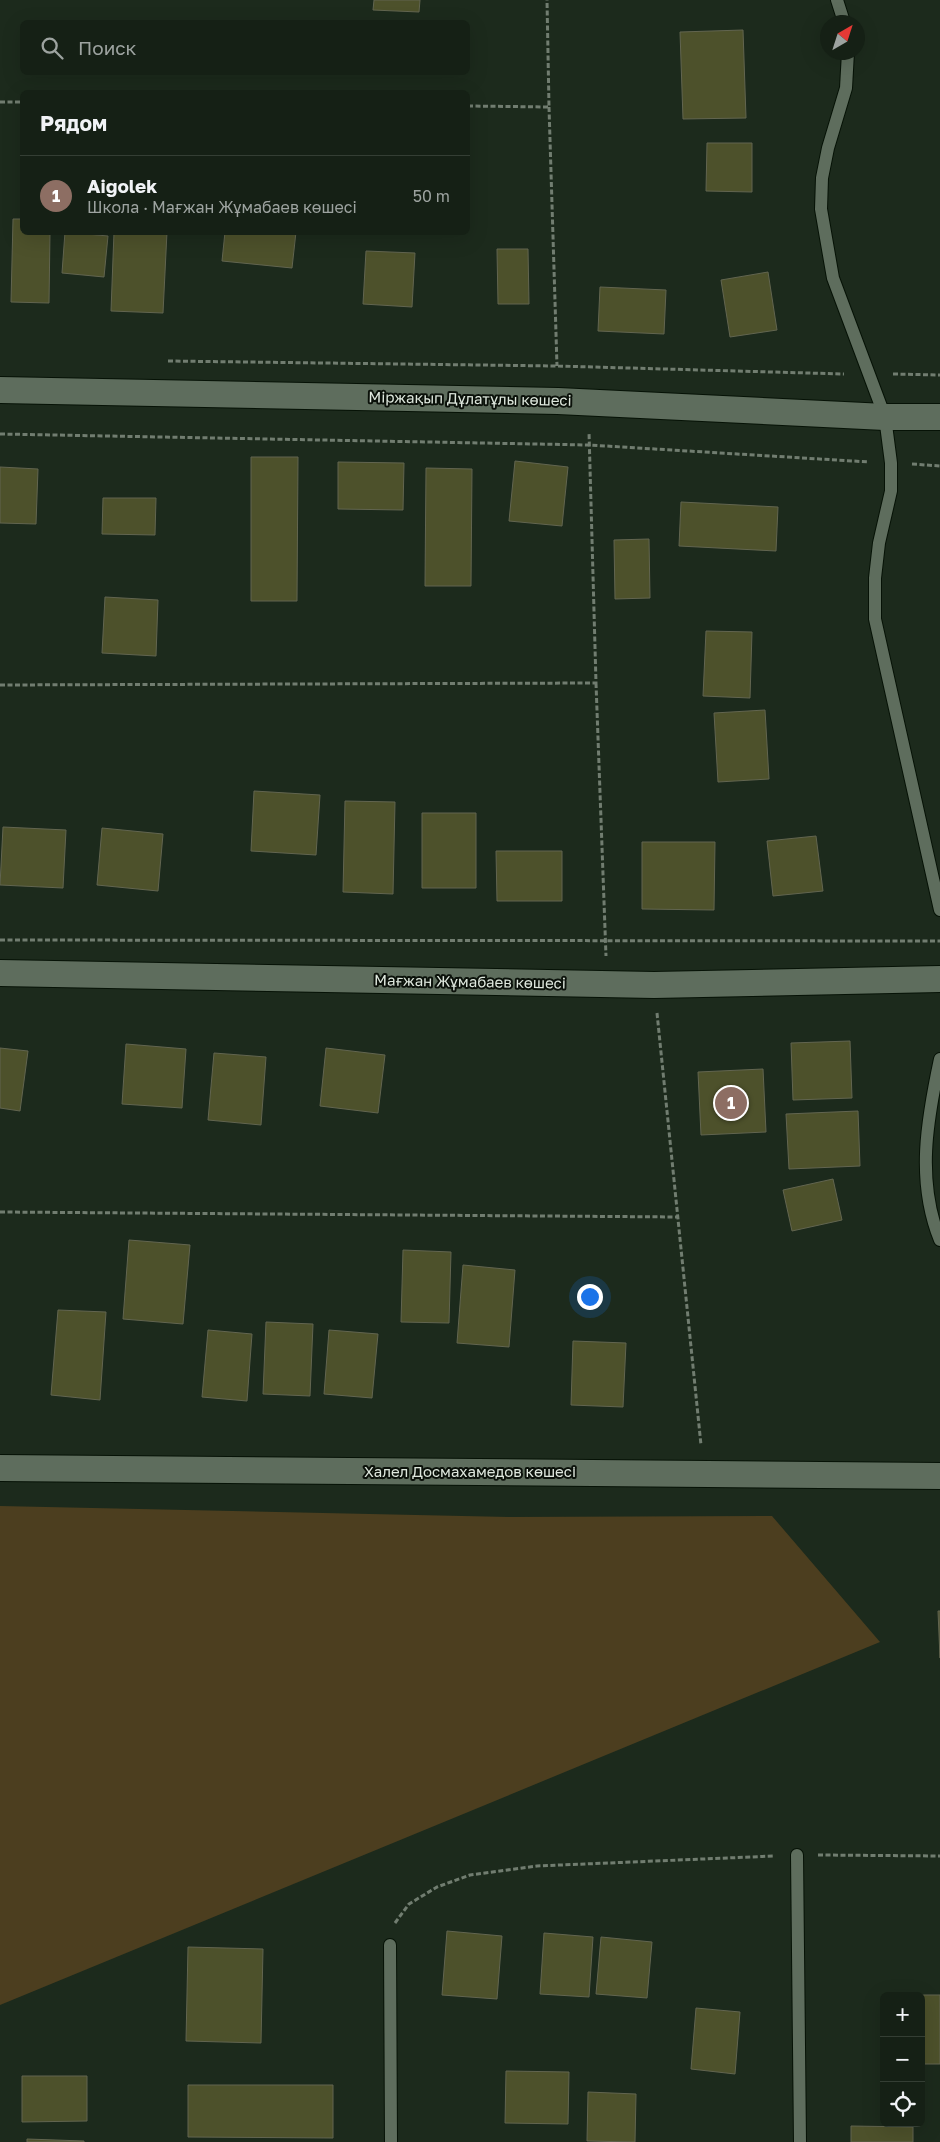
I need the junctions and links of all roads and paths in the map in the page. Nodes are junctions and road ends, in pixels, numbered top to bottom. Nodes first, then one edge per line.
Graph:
1 (547, 0) edge
2 (837, 0) edge
3 (842, 15) edge
4 (848, 60) edge
5 (0, 102) edge
6 (20, 102) edge
7 (470, 106) edge
8 (549, 107) junction
9 (159, 361) dead end
10 (557, 366) junction
11 (869, 374) junction
12 (940, 375) edge
13 (0, 390) edge
14 (558, 401) junction
15 (590, 402) junction
16 (885, 417) junction
17 (940, 417) edge
18 (0, 434) edge
19 (589, 445) junction
20 (891, 463) junction
21 (940, 466) edge
22 (596, 683) junction
23 (0, 685) edge
24 (940, 910) edge
25 (0, 940) edge
26 (940, 941) edge
27 (605, 942) junction
28 (0, 973) edge
29 (940, 979) edge
30 (608, 984) junction
31 (654, 985) junction
32 (940, 1060) edge
33 (0, 1212) edge
34 (679, 1217) junction
35 (940, 1240) edge
36 (0, 1468) edge
37 (704, 1474) junction
38 (940, 1476) edge
39 (798, 1855) junction
40 (940, 1856) edge
41 (390, 1945) joint
42 (390, 2142) edge
43 (800, 2142) edge

1 - 8 path
2 - 3 lane
4 - 11 lane
5 - 6 path
7 - 8 path
8 - 10 path
9 - 10 path
10 - 11 path
10 - 14 path
11 - 12 path
11 - 16 lane
13 - 14 street, Міржақып Дұлатұлы көшесі
14 - 15 street, Міржақып Дұлатұлы көшесі
15 - 16 street, Міржақып Дұлатұлы көшесі
15 - 19 path
16 - 17 street, Міржақып Дұлатұлы көшесі
16 - 20 lane
18 - 19 path
19 - 20 path
19 - 22 path
20 - 21 path
20 - 24 lane
22 - 23 path
22 - 27 path
25 - 27 path
26 - 27 path
27 - 30 path
28 - 30 street, Мағжан Жұмабаев көшесі
29 - 31 street, Мағжан Жұмабаев көшесі
30 - 31 street, Мағжан Жұмабаев көшесі
31 - 34 path
32 - 35 lane
33 - 34 path
34 - 37 path
36 - 37 street, Халел Досмахамедов көшесі
37 - 38 street, Халел Досмахамедов көшесі
39 - 40 path
39 - 41 path
39 - 43 lane
41 - 42 lane

